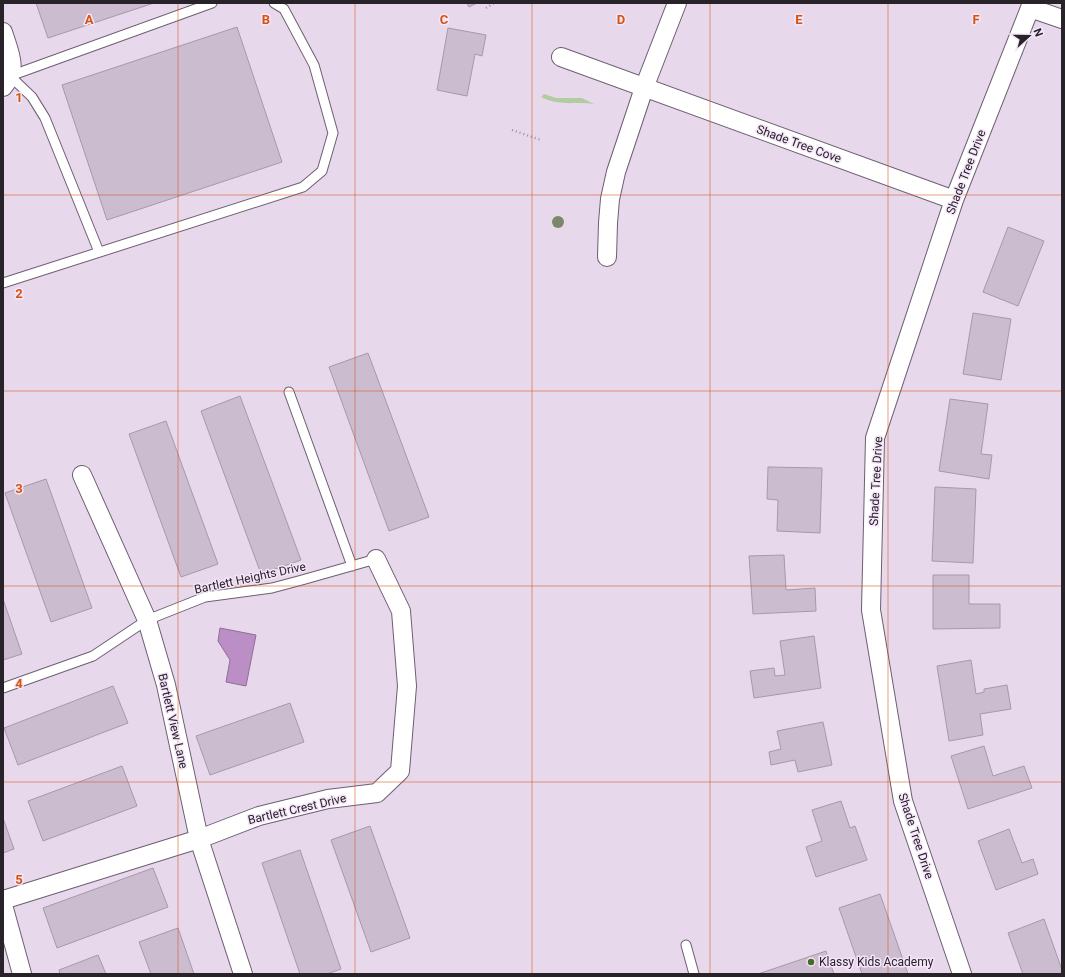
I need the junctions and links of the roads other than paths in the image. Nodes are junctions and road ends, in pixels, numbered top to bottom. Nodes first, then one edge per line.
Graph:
1 (212, 3) edge
2 (274, 3) edge
3 (677, 3) edge
4 (1031, 6) edge
5 (1062, 19) edge
6 (3, 32) edge
7 (561, 57) dead end
8 (7, 82) edge
9 (644, 88) junction
10 (954, 200) junction
11 (100, 252) junction
12 (607, 257) dead end
13 (3, 283) edge
14 (289, 392) dead end
15 (82, 475) dead end
16 (376, 559) joint
17 (352, 566) junction
18 (147, 620) junction
19 (3, 688) edge
20 (199, 839) junction
21 (3, 900) edge
22 (3, 905) edge
23 (686, 945) dead end
24 (22, 974) edge
25 (243, 974) edge
26 (694, 974) edge
27 (962, 974) edge

1 - 8 lane
2 - 11 lane
3 - 9 street
4 - 5 street
4 - 10 street, Shade Tree Drive
6 - 8 street
7 - 9 street, Shade Tree Cove
8 - 11 lane
9 - 10 street, Shade Tree Cove
9 - 12 street
10 - 27 street, Shade Tree Drive
11 - 13 lane
14 - 17 lane
15 - 18 street, Bartlett View Lane
16 - 17 lane, Bartlett Heights Drive
16 - 20 street, Bartlett Crest Drive
17 - 18 lane, Bartlett Heights Drive
18 - 19 lane, Bartlett Heights Drive
18 - 20 street, Bartlett View Lane
20 - 21 street, Bartlett Crest Drive
20 - 25 street, Bartlett View Lane
22 - 24 street
23 - 26 lane

